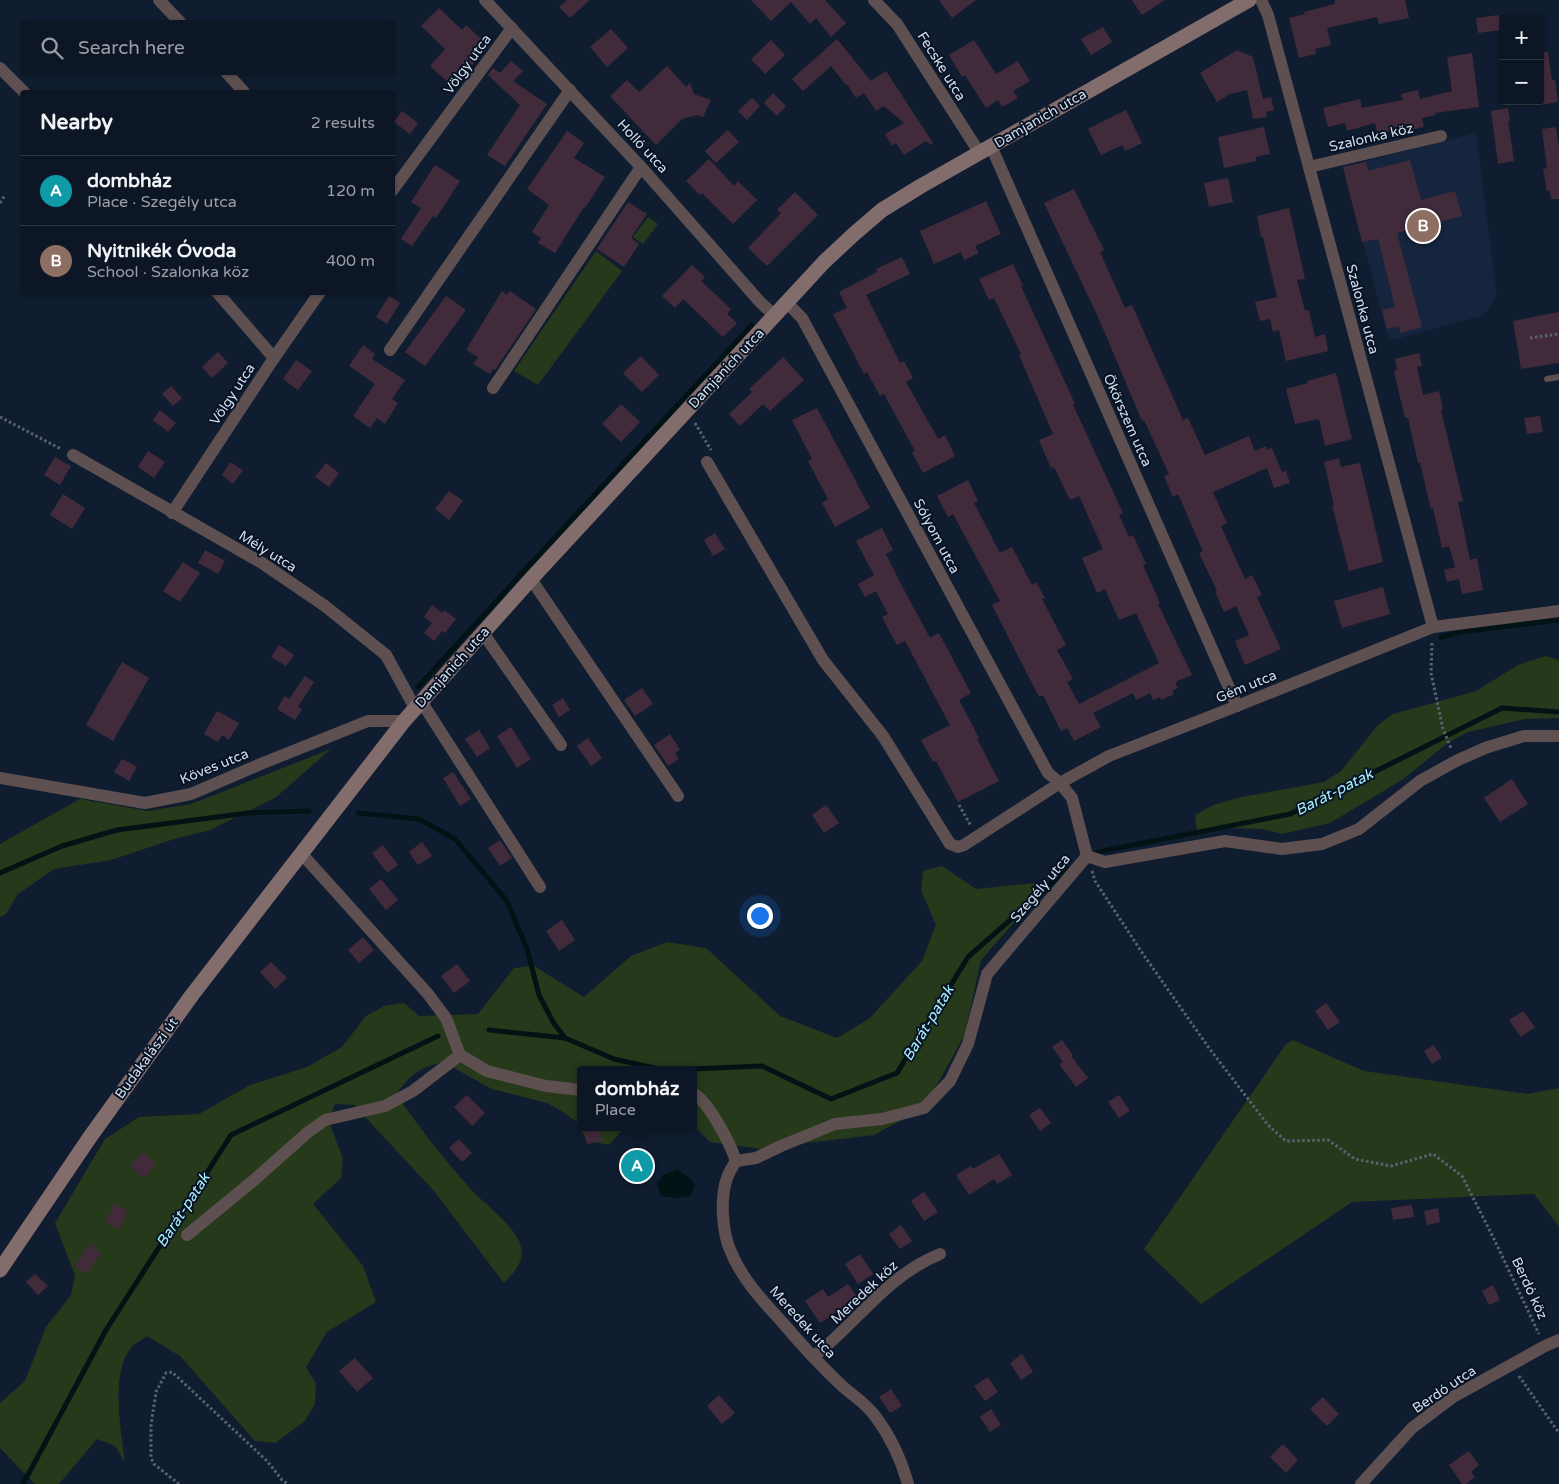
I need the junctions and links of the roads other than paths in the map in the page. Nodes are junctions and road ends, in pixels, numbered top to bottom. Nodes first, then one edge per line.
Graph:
1 (159, 0) edge
2 (485, 0) edge
3 (874, 0) edge
4 (1248, 0) edge
5 (1261, 0) edge
6 (178, 20) edge
7 (512, 28) junction
8 (0, 68) edge
9 (229, 75) edge
10 (22, 90) edge
11 (242, 90) edge
12 (570, 90) junction
13 (1441, 136) dead end
14 (985, 149) junction
15 (1309, 166) junction
16 (642, 167) junction
17 (395, 187) edge
18 (220, 295) edge
19 (318, 295) edge
20 (788, 303) junction
21 (775, 316) junction
22 (390, 350) dead end
23 (274, 358) junction
24 (1559, 377) edge
25 (1547, 379) dead end
26 (494, 388) dead end
27 (73, 455) road end
28 (707, 462) road end
29 (172, 513) junction
30 (531, 579) junction
31 (1559, 611) edge
32 (1432, 627) junction
33 (483, 633) junction
34 (418, 704) junction
35 (1237, 706) junction
36 (404, 721) junction
37 (1559, 736) edge
38 (561, 745) dead end
39 (0, 778) edge
40 (1060, 783) junction
41 (678, 796) dead end
42 (301, 853) junction
43 (1087, 856) junction
44 (540, 887) dead end
45 (460, 1055) junction
46 (577, 1090) edge
47 (697, 1095) edge
48 (736, 1161) junction
49 (187, 1235) dead end
50 (940, 1254) dead end
51 (0, 1270) edge
52 (1559, 1340) edge
53 (813, 1357) junction
54 (1366, 1482) edge
55 (908, 1484) edge

1 - 6 street
2 - 7 street, Holló utca
3 - 14 street, Fecske utca
4 - 14 main road, Damjanich utca
5 - 15 street, Szalonka utca
7 - 12 street, Holló utca
7 - 17 street, Völgy utca
8 - 10 street
9 - 11 street
12 - 16 street, Holló utca
12 - 22 street
13 - 15 street, Szalonka köz
14 - 20 main road, Damjanich utca
14 - 35 street, Ökörszem utca
15 - 32 street, Szalonka utca
16 - 21 street, Holló utca
16 - 26 street
18 - 23 street
19 - 23 street, Völgy utca
20 - 21 main road, Damjanich utca
20 - 40 street, Sólyom utca
21 - 30 main road, Damjanich utca
23 - 29 street, Völgy utca
24 - 25 lane
27 - 29 street, Mély utca
28 - 40 street, Gém utca
29 - 34 street, Mély utca
30 - 33 main road, Damjanich utca
30 - 41 street
31 - 32 street, Gém utca
32 - 35 street, Gém utca
33 - 34 main road, Damjanich utca
33 - 38 street
34 - 36 main road, Damjanich utca
34 - 44 street, Mély utca
35 - 40 street, Gém utca
36 - 39 street, Köves utca
36 - 42 main road, Damjanich utca
37 - 43 street, Szegély utca
40 - 43 street, Sólyom utca
42 - 45 street
42 - 51 main road, Budakalászi út
43 - 48 street, Szegély utca
45 - 46 street
45 - 49 street
47 - 48 street
48 - 53 street, Meredek utca
50 - 53 street, Meredek köz
52 - 54 street, Berdó utca
53 - 55 street, Meredek utca

